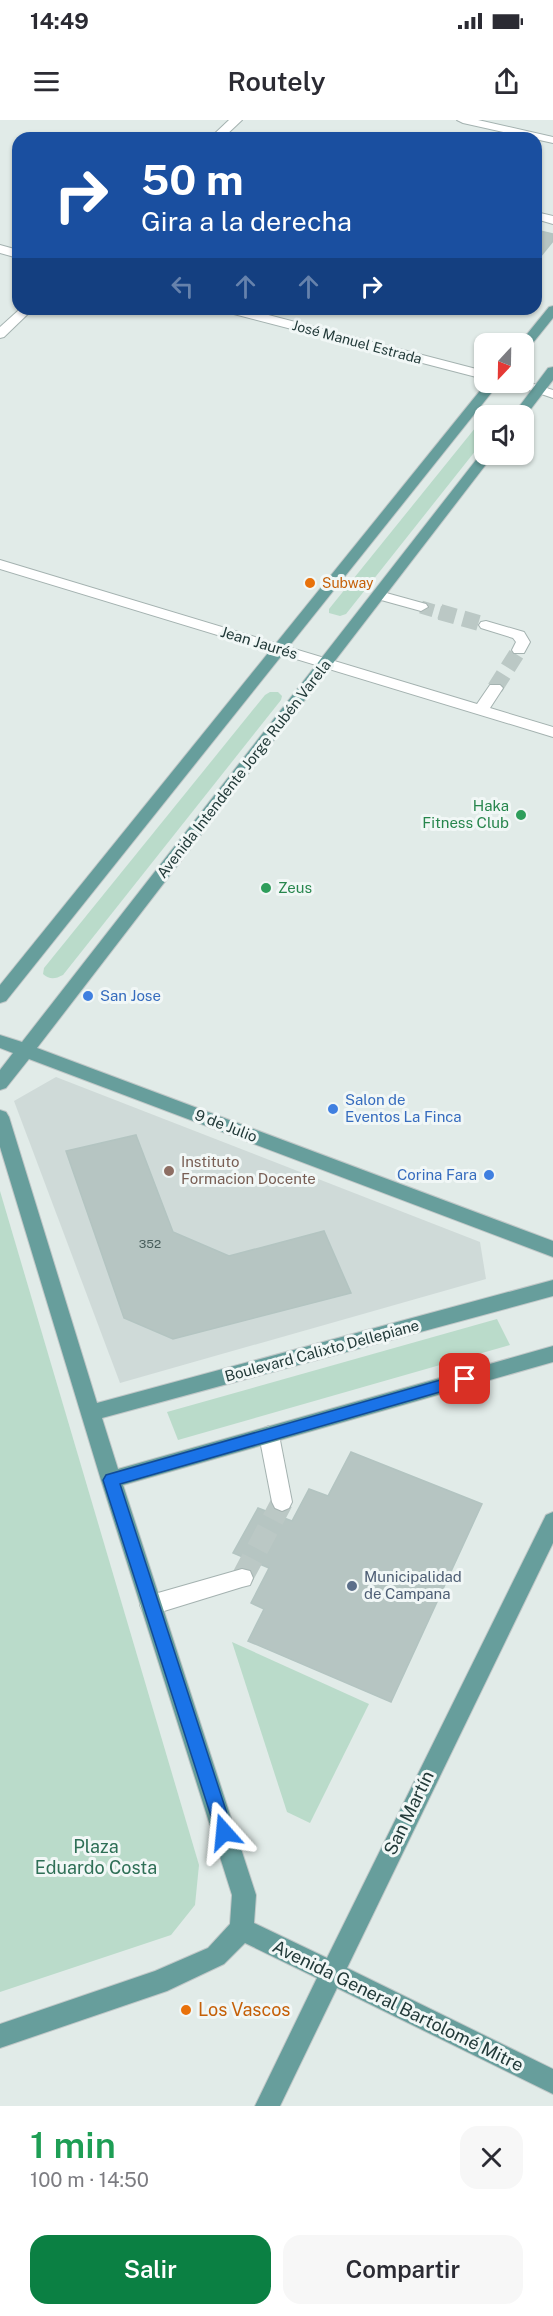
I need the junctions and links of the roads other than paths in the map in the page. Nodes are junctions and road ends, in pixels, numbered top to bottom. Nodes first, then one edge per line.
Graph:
1 (236, 120) edge
2 (463, 120) edge
3 (223, 132) edge
4 (517, 132) edge
5 (553, 310) edge
6 (21, 315) edge
7 (253, 315) edge
8 (0, 334) edge
9 (534, 334) edge
10 (553, 370) edge
11 (474, 372) edge
12 (534, 389) edge
13 (538, 390) junction
14 (485, 393) edge
15 (553, 394) edge
16 (526, 405) edge
17 (479, 465) edge
18 (0, 564) edge
19 (379, 595) junction
20 (421, 607) tunnel mouth
21 (486, 626) tunnel mouth
22 (281, 649) junction
23 (519, 650) dead end
24 (327, 663) junction
25 (495, 688) tunnel mouth
26 (481, 710) junction
27 (553, 732) edge
28 (0, 997) edge
29 (0, 1041) edge
30 (26, 1050) junction
31 (0, 1083) edge
32 (0, 1117) edge
33 (553, 1249) edge
34 (553, 1288) edge
35 (553, 1354) edge
36 (91, 1413) junction
37 (268, 1435) junction
38 (111, 1480) junction
39 (282, 1502) tunnel mouth
40 (553, 1521) edge
41 (242, 1578) dead end
42 (151, 1605) junction
43 (242, 1929) junction
44 (331, 1971) junction
45 (0, 2036) edge
46 (553, 2082) edge
47 (267, 2106) edge

1 - 3 street
2 - 4 street
5 - 9 main road
6 - 8 street
7 - 11 street, José Manuel Estrada
10 - 13 main road
12 - 13 street
13 - 15 street
13 - 16 main road
14 - 22 main road
17 - 19 main road, Avenida Intendente Jorge Rubén Varela
18 - 22 street, Jean Jaurés
19 - 20 street
19 - 24 main road, Avenida Intendente Jorge Rubén Varela
21 - 23 street
22 - 24 street, Jean Jaurés
22 - 28 main road
24 - 26 street, Jean Jaurés
24 - 30 main road, Avenida Intendente Jorge Rubén Varela
25 - 26 street
26 - 27 street, Jean Jaurés
29 - 30 main road, 9 de Julio
30 - 31 main road, Avenida Intendente Jorge Rubén Varela
30 - 33 main road, 9 de Julio
32 - 36 main road
34 - 36 main road, Boulevard Calixto Dellepiane
35 - 37 main road
36 - 38 main road
37 - 38 main road
37 - 39 street
38 - 42 main road
40 - 44 main road, San Martín
41 - 42 street
42 - 43 main road
43 - 44 main road, Avenida General Bartolomé Mitre
43 - 45 main road
44 - 46 main road, Avenida General Bartolomé Mitre
44 - 47 main road, San Martín

